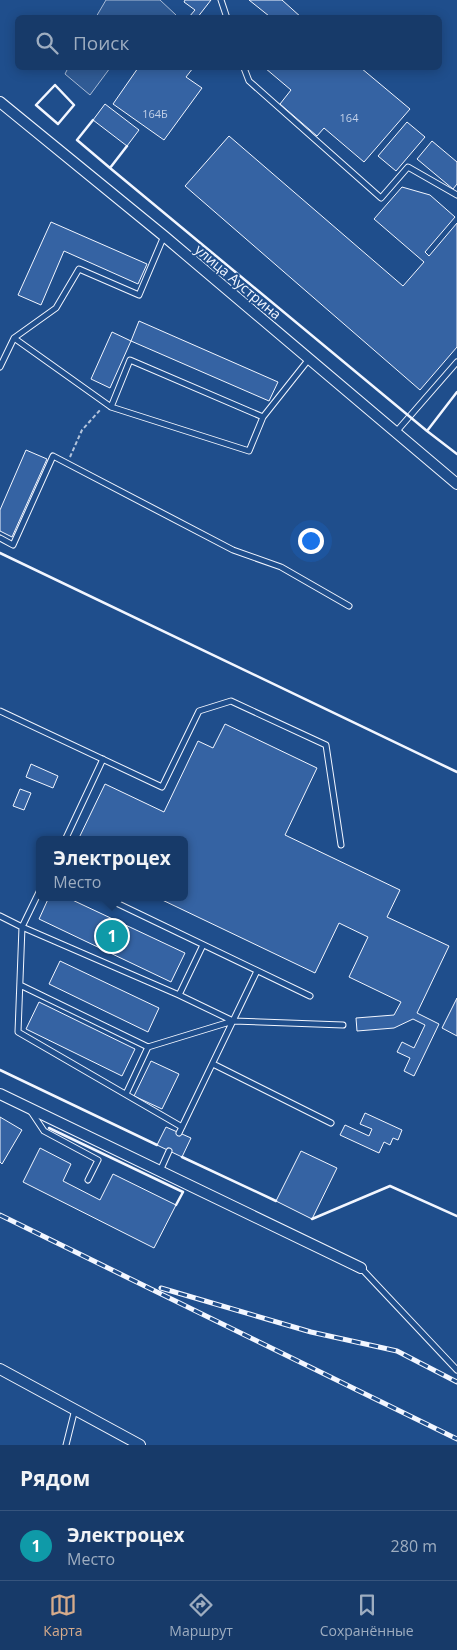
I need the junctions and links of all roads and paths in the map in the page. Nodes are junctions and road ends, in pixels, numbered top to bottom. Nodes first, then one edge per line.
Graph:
1 (221, 0) edge
2 (226, 15) edge
3 (245, 70) edge
4 (0, 102) edge
5 (457, 195) edge
6 (164, 236) junction
7 (14, 338) junction
8 (309, 359) junction
9 (457, 362) edge
10 (0, 368) edge
11 (106, 404) junction
12 (111, 407) junction
13 (263, 417) junction
14 (396, 433) junction
15 (67, 462) junction
16 (457, 484) edge
17 (0, 538) edge
18 (349, 606) dead end
19 (0, 711) edge
20 (103, 760) junction
21 (67, 836) edge
22 (341, 845) dead end
23 (36, 900) edge
24 (112, 901) edge
25 (0, 916) edge
26 (22, 927) junction
27 (203, 945) junction
28 (257, 971) junction
29 (20, 985) junction
30 (179, 995) junction
31 (310, 996) dead end
32 (233, 1021) junction
33 (343, 1024) dead end
34 (148, 1047) junction
35 (213, 1064) junction
36 (0, 1094) edge
37 (126, 1094) junction
38 (28, 1108) junction
39 (331, 1123) dead end
40 (182, 1127) junction
41 (179, 1133) dead end
42 (169, 1151) dead end
43 (160, 1171) junction
44 (88, 1180) dead end
45 (360, 1268) joint
46 (0, 1369) edge
47 (457, 1370) edge
48 (75, 1409) junction
49 (66, 1445) edge
50 (140, 1445) edge

1 - 2 lane
3 - 5 lane
4 - 6 street, улица Аустрина
6 - 7 lane
6 - 8 street, улица Аустрина
7 - 10 lane
7 - 11 lane
8 - 13 lane
8 - 14 street, улица Аустрина
9 - 14 lane
11 - 12 lane
11 - 15 path
12 - 13 lane
12 - 13 lane
14 - 16 street, улица Аустрина
15 - 17 lane
15 - 18 lane
19 - 20 lane
20 - 21 lane
20 - 22 lane
23 - 26 lane
24 - 27 lane
25 - 26 lane
26 - 29 lane
26 - 30 lane
27 - 28 lane
27 - 30 lane
28 - 31 lane
28 - 32 lane
29 - 34 lane
29 - 37 lane
30 - 32 lane
32 - 33 lane
32 - 34 lane
32 - 35 lane
34 - 37 lane
35 - 39 lane
35 - 40 lane
36 - 38 street
37 - 40 lane
38 - 43 street
38 - 44 lane
40 - 41 lane
42 - 43 lane
43 - 45 street
45 - 47 lane
46 - 48 street
48 - 49 lane
48 - 50 street

